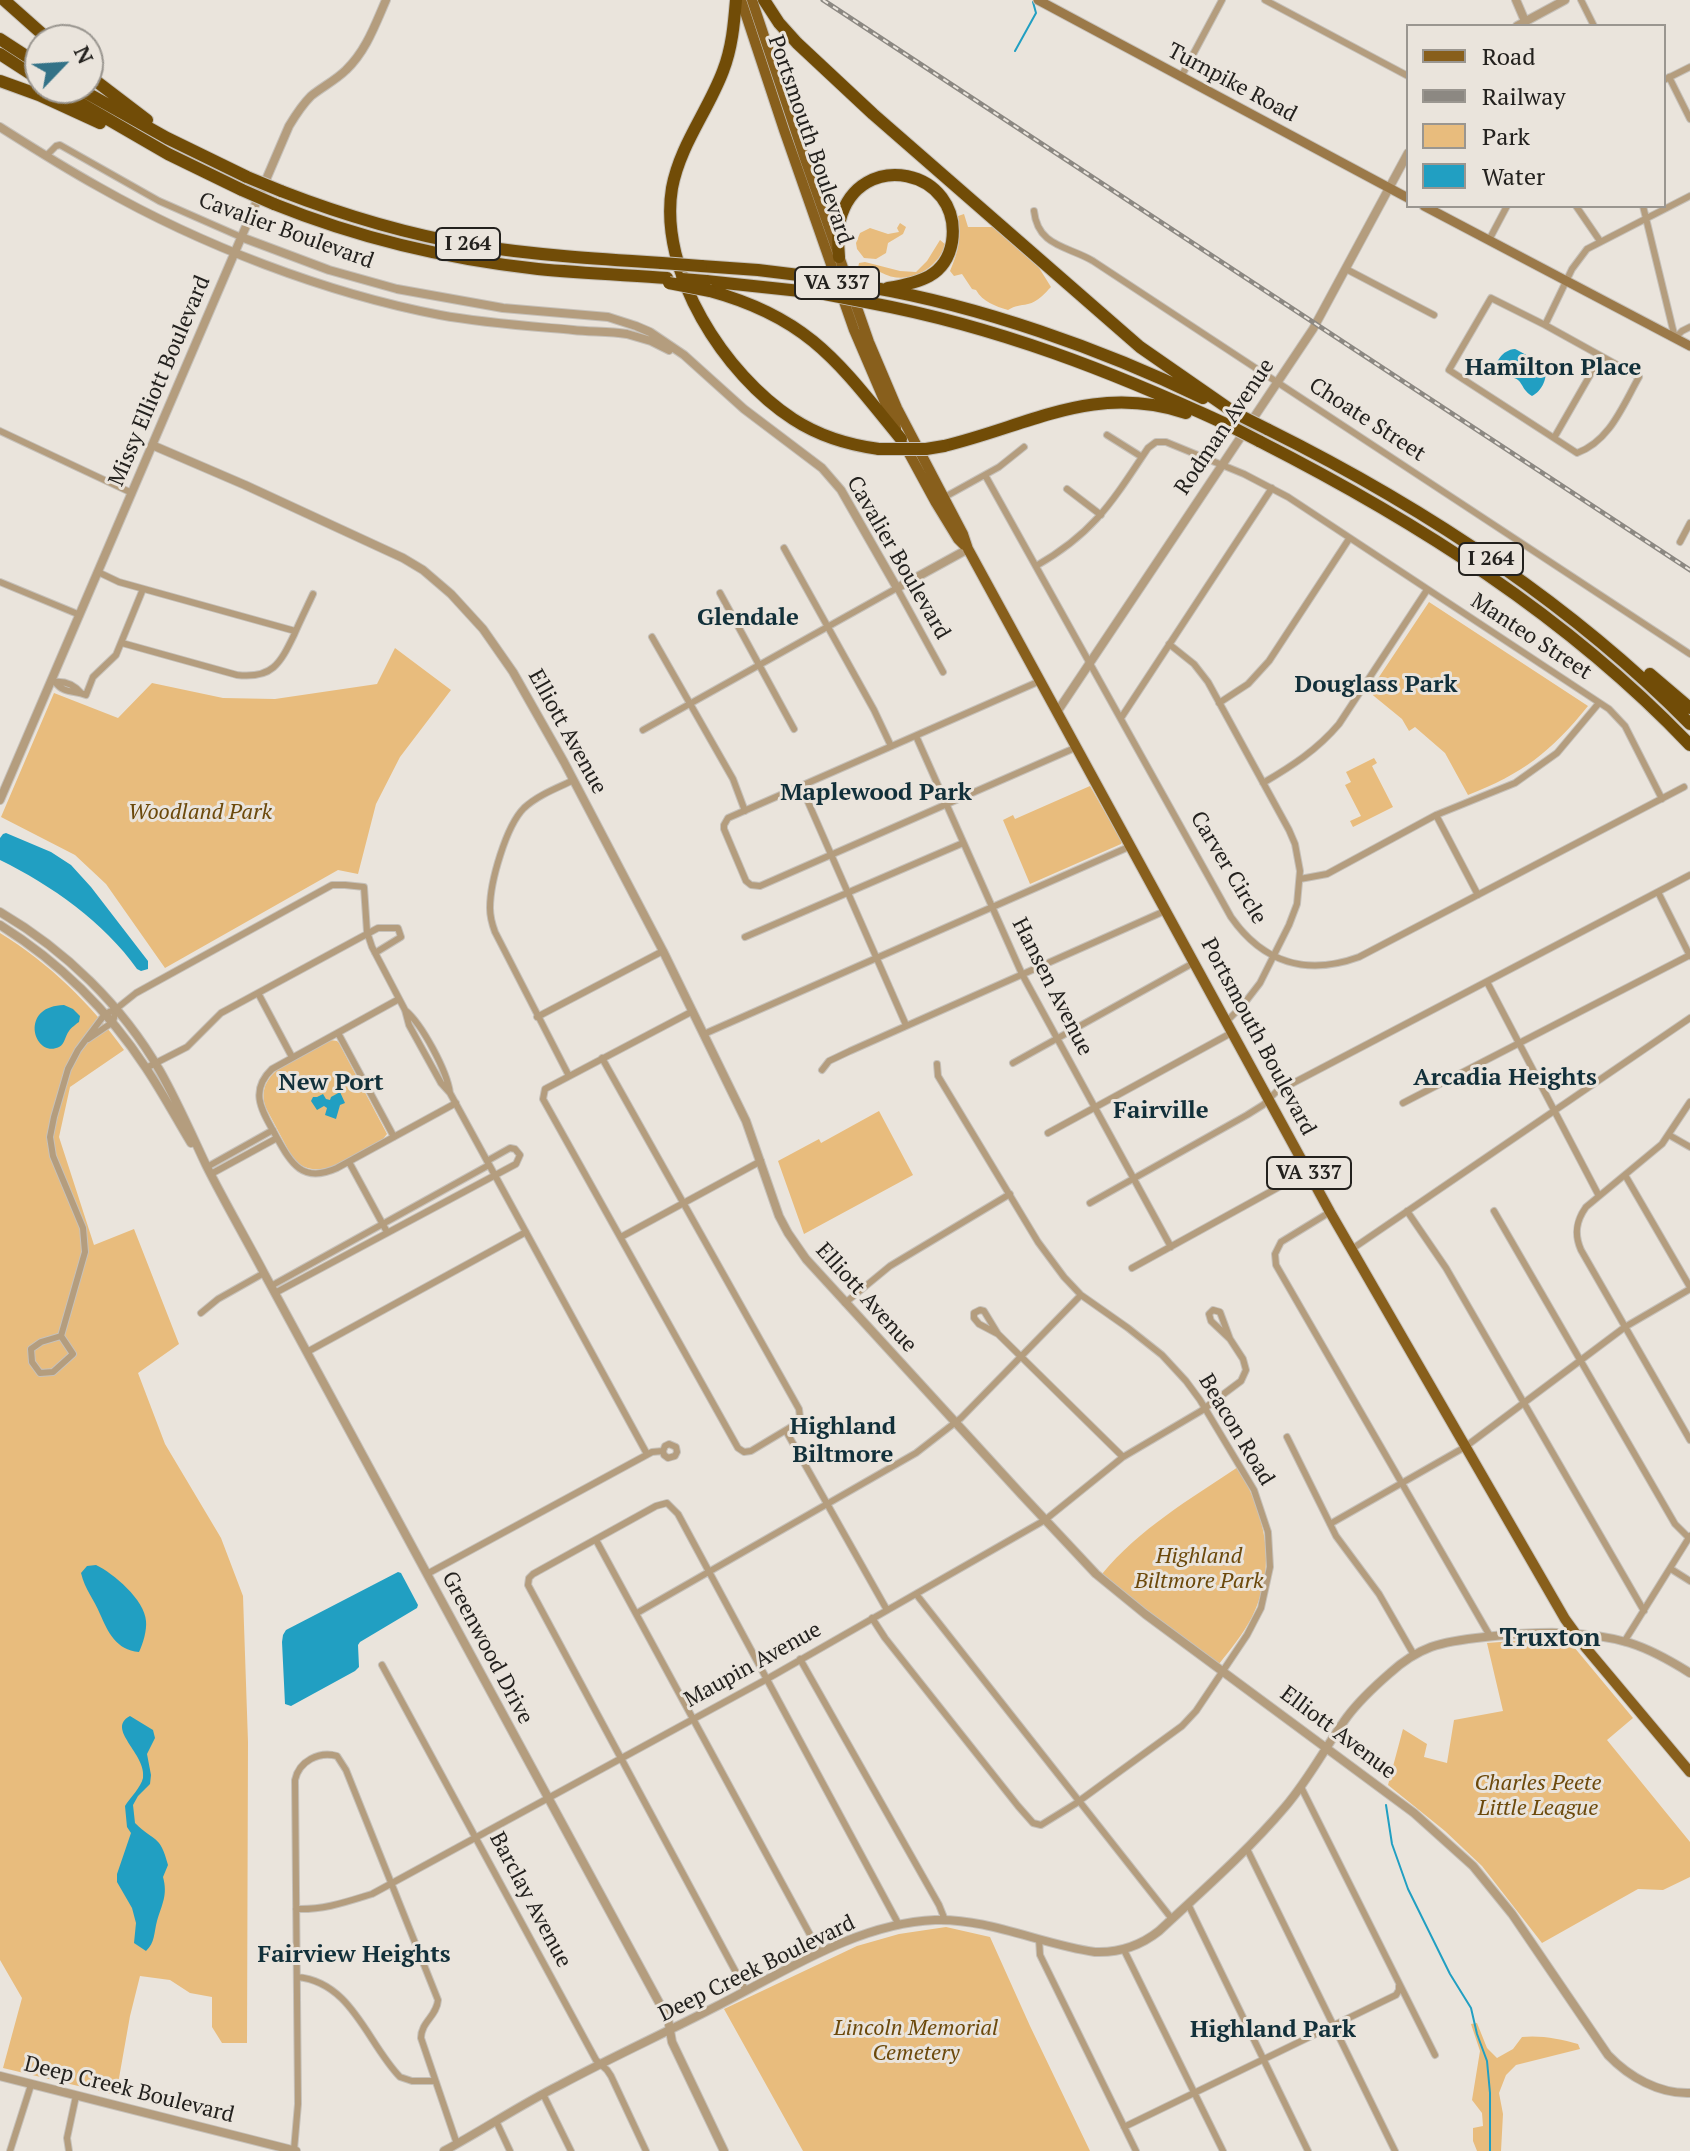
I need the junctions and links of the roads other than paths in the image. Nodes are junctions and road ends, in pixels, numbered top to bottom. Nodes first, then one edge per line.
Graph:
1 (4, 0) edge
2 (386, 0) edge
3 (739, 0) edge
4 (752, 0) edge
5 (764, 0) edge
6 (1038, 0) edge
7 (1222, 0) edge
8 (1265, 0) edge
9 (1516, 0) edge
10 (1565, 0) edge
11 (1581, 0) edge
12 (1525, 21) junction
13 (31, 24) edge
14 (1520, 24) edge
15 (1593, 24) edge
16 (0, 39) edge
17 (0, 54) edge
18 (24, 55) edge
19 (1690, 67) edge
20 (24, 70) edge
21 (1405, 74) edge
22 (1181, 77) junction
23 (1667, 79) edge
24 (0, 81) edge
25 (104, 87) edge
26 (104, 102) edge
27 (82, 104) edge
28 (1690, 119) edge
29 (0, 127) edge
30 (168, 154) junction
31 (46, 156) junction
32 (1406, 157) edge
33 (211, 160) junction
34 (1389, 188) junction
35 (1690, 196) edge
36 (1406, 197) edge
37 (1428, 208) edge
38 (1506, 208) edge
39 (1577, 208) edge
40 (1644, 208) edge
41 (1034, 211) dead end
42 (1646, 218) junction
43 (241, 237) junction
44 (1489, 240) junction
45 (1600, 241) junction
46 (235, 252) junction
47 (839, 257) junction
48 (1346, 269) junction
49 (1566, 281) junction
50 (708, 286) junction
51 (884, 289) junction
52 (595, 315) junction
53 (1434, 315) dead end
54 (1545, 325) junction
55 (1690, 327) edge
56 (596, 331) junction
57 (1675, 338) junction
58 (1690, 346) edge
59 (1601, 356) junction
60 (706, 375) junction
61 (1277, 382) junction
62 (1235, 413) junction
63 (1228, 425) junction
64 (0, 431) edge
65 (1107, 435) dead end
66 (1554, 438) junction
67 (901, 439) junction
68 (152, 445) junction
69 (1024, 447) dead end
70 (1142, 457) junction
71 (1222, 465) junction
72 (985, 475) junction
73 (1272, 488) junction
74 (1067, 489) dead end
75 (132, 493) junction
76 (943, 498) junction
77 (1101, 515) junction
78 (1690, 523) edge
79 (1349, 539) junction
80 (1680, 542) dead end
81 (784, 548) dead end
82 (968, 549) junction
83 (1036, 566) junction
84 (98, 572) junction
85 (0, 582) edge
86 (897, 588) junction
87 (143, 589) junction
88 (1427, 590) junction
89 (720, 593) dead end
90 (313, 594) dead end
91 (1561, 609) junction
92 (80, 615) junction
93 (827, 627) junction
94 (295, 631) junction
95 (652, 637) dead end
96 (122, 643) junction
97 (1169, 644) junction
98 (1690, 654) edge
99 (1090, 663) junction
100 (759, 665) junction
101 (943, 672) dead end
102 (53, 681) junction
103 (1040, 681) junction
104 (1639, 694) junction
105 (1219, 703) junction
106 (1599, 703) junction
107 (690, 704) junction
108 (1690, 708) edge
109 (1057, 712) junction
110 (1121, 718) junction
111 (1690, 724) edge
112 (794, 729) dead end
113 (643, 730) dead end
114 (916, 736) junction
115 (1690, 745) edge
116 (891, 746) junction
117 (1077, 747) junction
118 (1690, 756) edge
119 (574, 780) junction
120 (1263, 783) junction
121 (801, 786) junction
122 (1684, 787) dead end
123 (1662, 799) junction
124 (0, 800) edge
125 (946, 804) junction
126 (745, 811) junction
127 (1436, 815) junction
128 (963, 843) junction
129 (1131, 846) junction
130 (831, 854) junction
131 (1690, 875) edge
132 (1300, 879) junction
133 (848, 892) junction
134 (1658, 892) junction
135 (1478, 895) junction
136 (992, 907) junction
137 (1167, 910) junction
138 (0, 912) edge
139 (0, 925) edge
140 (368, 934) junction
141 (745, 937) dead end
142 (663, 951) junction
143 (375, 953) junction
144 (1690, 955) edge
145 (1274, 956) junction
146 (877, 958) junction
147 (1195, 962) junction
148 (1022, 974) junction
149 (1487, 982) junction
150 (258, 993) junction
151 (399, 999) junction
152 (116, 1009) junction
153 (693, 1011) junction
154 (105, 1014) junction
155 (537, 1017) junction
156 (1690, 1018) edge
157 (1227, 1021) junction
158 (113, 1022) junction
159 (906, 1025) junction
160 (1233, 1032) junction
161 (338, 1033) junction
162 (704, 1034) junction
163 (87, 1039) junction
164 (1056, 1039) junction
165 (1518, 1043) junction
166 (292, 1057) junction
167 (602, 1058) junction
168 (1013, 1063) dead end
169 (937, 1064) dead end
170 (151, 1066) junction
171 (822, 1070) dead end
172 (569, 1076) junction
173 (1269, 1099) junction
174 (1690, 1102) edge
175 (456, 1103) junction
176 (1403, 1103) dead end
177 (1095, 1108) junction
178 (1554, 1111) junction
179 (273, 1130) junction
180 (1048, 1133) dead end
181 (1669, 1135) junction
182 (394, 1137) junction
183 (277, 1138) junction
184 (1690, 1147) edge
185 (761, 1161) junction
186 (349, 1162) junction
187 (488, 1163) junction
188 (209, 1171) junction
189 (1308, 1171) junction
190 (494, 1174) junction
191 (1625, 1175) junction
192 (1135, 1179) junction
193 (1010, 1194) junction
194 (1599, 1196) junction
195 (683, 1203) junction
196 (1090, 1203) dead end
197 (1407, 1211) junction
198 (1494, 1211) dead end
199 (1330, 1212) junction
200 (383, 1224) junction
201 (387, 1232) junction
202 (526, 1232) junction
203 (621, 1237) junction
204 (1171, 1247) junction
205 (1352, 1249) junction
206 (1132, 1268) dead end
207 (264, 1273) junction
208 (1690, 1288) edge
209 (273, 1290) junction
210 (1081, 1295) junction
211 (845, 1303) junction
212 (201, 1313) dead end
213 (1625, 1327) junction
214 (998, 1334) dead end
215 (61, 1336) junction
216 (1230, 1339) junction
217 (307, 1352) junction
218 (1021, 1357) junction
219 (1580, 1360) junction
220 (1524, 1403) junction
221 (1206, 1408) junction
222 (955, 1422) junction
223 (786, 1431) junction
224 (1287, 1437) dead end
225 (1690, 1440) edge
226 (1465, 1447) junction
227 (663, 1451) dead end
228 (647, 1454) junction
229 (1123, 1457) junction
230 (1402, 1483) junction
231 (828, 1504) junction
232 (1045, 1520) junction
233 (1330, 1524) junction
234 (1690, 1537) edge
235 (596, 1540) junction
236 (1671, 1569) junction
237 (709, 1573) junction
238 (427, 1574) junction
239 (1690, 1581) edge
240 (916, 1594) junction
241 (887, 1610) junction
242 (1644, 1611) junction
243 (637, 1613) junction
244 (872, 1618) junction
245 (1575, 1633) junction
246 (1490, 1636) junction
247 (1624, 1642) junction
248 (1414, 1655) junction
249 (800, 1659) junction
250 (382, 1665) dead end
251 (1222, 1671) junction
252 (1690, 1673) edge
253 (767, 1679) junction
254 (694, 1719) junction
255 (1327, 1747) junction
256 (621, 1758) junction
257 (1690, 1772) edge
258 (1301, 1787) junction
259 (547, 1797) junction
260 (1079, 1801) junction
261 (475, 1836) junction
262 (1247, 1849) junction
263 (390, 1883) junction
264 (1188, 1904) junction
265 (296, 1909) junction
266 (1172, 1919) junction
267 (945, 1920) junction
268 (899, 1926) junction
269 (1039, 1939) junction
270 (1124, 1950) junction
271 (820, 1953) junction
272 (297, 1977) junction
273 (1399, 1986) junction
274 (746, 1991) junction
275 (1333, 2025) junction
276 (670, 2030) junction
277 (1435, 2055) dead end
278 (1263, 2059) junction
279 (601, 2065) junction
280 (0, 2076) edge
281 (435, 2081) junction
282 (31, 2085) junction
283 (1195, 2093) junction
284 (1690, 2093) edge
285 (543, 2094) junction
286 (76, 2096) junction
287 (496, 2121) junction
288 (1124, 2127) junction
289 (457, 2144) junction
290 (721, 2150) edge
291 (10, 2151) edge
292 (69, 2151) edge
293 (295, 2151) edge
294 (444, 2151) edge
295 (510, 2151) edge
296 (571, 2151) edge
297 (646, 2151) edge
298 (1136, 2151) edge
299 (1223, 2151) edge
300 (1308, 2151) edge
301 (1395, 2151) edge

1 - 13 highway
2 - 43 street, Missy Elliott Boulevard
3 - 63 highway, bridge
3 - 67 main road, Portsmouth Boulevard / VA 337
4 - 47 main road, Portsmouth Boulevard / VA 337
5 - 62 highway
6 - 22 main road, Turnpike Road
7 - 22 street
8 - 21 street
9 - 12 street
10 - 12 street
11 - 15 street
12 - 14 street
16 - 18 highway
17 - 20 highway
19 - 23 street
22 - 34 main road, Turnpike Road
23 - 28 street
24 - 30 highway
25 - 33 highway
26 - 33 highway, I 264
27 - 30 highway, I 264
29 - 31 street, Cavalier Boulevard
30 - 50 highway, I 264, bridge
31 - 43 street, Cavalier Boulevard
31 - 46 street, Cavalier Boulevard
32 - 34 street, Rodman Avenue
33 - 51 highway, I 264, bridge
34 - 36 main road, Turnpike Road
34 - 48 street, Rodman Avenue
35 - 42 street
37 - 44 main road
38 - 44 street
39 - 45 street
40 - 42 street
41 - 61 street, Choate Street
42 - 45 street
42 - 57 street
43 - 46 street, Missy Elliott Boulevard
43 - 52 street, Cavalier Boulevard
44 - 49 main road
45 - 49 street
46 - 56 street, Cavalier Boulevard
46 - 68 street, Missy Elliott Boulevard
47 - 51 highway
47 - 76 main road, Portsmouth Boulevard / VA 337
48 - 53 street
48 - 61 street, Rodman Avenue
49 - 54 street
49 - 57 main road
50 - 63 highway, I 264, bridge
50 - 67 highway
51 - 62 highway, I 264
52 - 56 street
52 - 60 street, Cavalier Boulevard
54 - 59 street
54 - 66 street
55 - 57 street
56 - 60 street, Cavalier Boulevard
57 - 58 main road
59 - 66 street
59 - 66 street
60 - 86 street, Cavalier Boulevard
61 - 71 street, Rodman Avenue
61 - 98 street, Choate Street
62 - 91 highway, I 264, bridge
63 - 104 highway, I 264, bridge
64 - 75 street
65 - 70 street
67 - 82 main road, Portsmouth Boulevard / VA 337
68 - 75 street, Missy Elliott Boulevard
68 - 119 street, Elliott Avenue
69 - 72 street
70 - 71 street, Manteo Street
70 - 77 street
71 - 73 street, Manteo Street
71 - 99 street, Rodman Avenue
72 - 76 street
72 - 83 street, Carver Circle
73 - 79 street, Manteo Street
73 - 97 street
74 - 77 street
75 - 84 street, Missy Elliott Boulevard
76 - 82 main road, Portsmouth Boulevard / VA 337
77 - 83 street
78 - 80 street
79 - 88 street, Manteo Street
79 - 105 street
81 - 93 street
82 - 86 street
82 - 103 main road, Portsmouth Boulevard / VA 337
83 - 99 street, Carver Circle
84 - 87 street
84 - 92 street, Missy Elliott Boulevard
85 - 92 street
86 - 93 street
86 - 101 street, Cavalier Boulevard
87 - 94 street
87 - 96 street
88 - 106 street, Manteo Street
88 - 120 street
89 - 100 street
90 - 94 street
91 - 108 highway
91 - 111 highway, I 264
92 - 102 street, Missy Elliott Boulevard
93 - 100 street
93 - 116 street
94 - 96 street
95 - 107 street
96 - 102 street
97 - 105 street
97 - 110 street
99 - 109 street, Rodman Avenue
99 - 110 street, Carver Circle
100 - 107 street
100 - 112 street
102 - 124 street, Missy Elliott Boulevard
103 - 109 main road, Portsmouth Boulevard / VA 337
103 - 114 street
104 - 115 highway, I 264
104 - 118 highway
105 - 120 street
106 - 123 street, Manteo Street
106 - 127 street
107 - 113 street
107 - 126 street
109 - 117 main road, Portsmouth Boulevard / VA 337
110 - 145 street, Carver Circle
114 - 116 street
114 - 125 street, Hansen Avenue
116 - 121 street
117 - 125 street
117 - 129 main road, Portsmouth Boulevard / VA 337
119 - 142 street, Elliott Avenue
119 - 155 street
120 - 132 street
121 - 126 street
121 - 130 street
122 - 123 street, Carver Circle
123 - 135 street, Carver Circle
125 - 128 street, Hansen Avenue
125 - 130 street
126 - 130 street
127 - 132 street
127 - 135 street
128 - 133 street
128 - 136 street, Hansen Avenue
129 - 136 street
129 - 137 main road, Portsmouth Boulevard / VA 337
130 - 133 street
131 - 134 street
132 - 145 street
133 - 141 street
133 - 146 street
134 - 144 street
134 - 149 street
135 - 145 street, Carver Circle
136 - 146 street
136 - 148 street, Hansen Avenue
137 - 147 main road, Portsmouth Boulevard / VA 337
137 - 148 street
138 - 152 street, Greenwood Drive
139 - 154 street, Greenwood Drive
140 - 143 street
140 - 143 street
140 - 150 street
140 - 152 street
142 - 153 street, Elliott Avenue
142 - 155 street
143 - 151 street
144 - 165 street
145 - 157 street
146 - 159 street
146 - 162 street
147 - 157 main road, Portsmouth Boulevard / VA 337
147 - 164 street
148 - 159 street
148 - 164 street, Hansen Avenue
149 - 165 street
149 - 173 street
150 - 166 street
150 - 170 street
151 - 161 street
151 - 175 street
152 - 154 street
152 - 158 street
152 - 170 street, Greenwood Drive
153 - 162 street, Elliott Avenue
153 - 167 street
154 - 158 street, Greenwood Drive
154 - 163 street
155 - 172 street
156 - 178 street
157 - 160 main road, Portsmouth Boulevard / VA 337
158 - 163 street
158 - 170 street, Greenwood Drive
159 - 171 street
160 - 173 main road, Portsmouth Boulevard / VA 337
160 - 177 street
161 - 166 street
161 - 182 street
162 - 185 street, Elliott Avenue
163 - 215 street
164 - 168 street
164 - 177 street, Hansen Avenue
165 - 176 street
165 - 178 street
166 - 179 street
167 - 172 street
167 - 195 street
169 - 193 street, Beacon Road
170 - 188 street, Greenwood Drive
172 - 203 street
173 - 189 main road, Portsmouth Boulevard / VA 337
173 - 192 street
174 - 181 street
175 - 182 street
175 - 187 street
177 - 180 street
177 - 192 street, Hansen Avenue
178 - 194 street
178 - 197 street
179 - 183 street
179 - 188 street
181 - 184 street
181 - 191 street
182 - 186 street
183 - 186 street
183 - 188 street
185 - 195 street
185 - 211 street, Elliott Avenue
186 - 200 street
187 - 190 street
187 - 190 street
187 - 200 street
188 - 207 street, Greenwood Drive
189 - 199 main road, Portsmouth Boulevard / VA 337
189 - 204 street
190 - 201 street
190 - 202 street
191 - 194 street
191 - 208 street
192 - 196 street
192 - 204 street, Hansen Avenue
193 - 210 street, Beacon Road
193 - 211 street
194 - 213 street
195 - 203 street
195 - 223 street
197 - 205 street
197 - 220 street
198 - 219 street
199 - 205 main road, Portsmouth Boulevard / VA 337
199 - 230 street
200 - 201 street
200 - 209 street
201 - 209 street
202 - 217 street
202 - 228 street
203 - 223 street
204 - 206 street
205 - 226 main road, Portsmouth Boulevard / VA 337
207 - 209 street, Greenwood Drive
207 - 212 street
208 - 213 street
209 - 217 street, Greenwood Drive
210 - 218 street
210 - 221 street, Beacon Road
211 - 222 street, Elliott Avenue
213 - 219 street
213 - 225 street
214 - 218 street
215 - 215 street
216 - 216 street
216 - 221 street, Maupin Avenue
217 - 238 street, Greenwood Drive
218 - 222 street
218 - 229 street
219 - 220 street
219 - 234 street
220 - 226 street
220 - 242 street
221 - 229 street, Maupin Avenue
221 - 251 street, Beacon Road
222 - 231 street
222 - 232 street, Elliott Avenue
223 - 231 street
224 - 233 street
226 - 230 street
226 - 245 main road, Portsmouth Boulevard / VA 337
227 - 228 street
228 - 238 street
229 - 232 street, Maupin Avenue
230 - 233 street
230 - 246 street
231 - 237 street
231 - 241 street
232 - 240 street, Maupin Avenue
232 - 251 street, Elliott Avenue
233 - 248 street
234 - 236 street
235 - 237 street
235 - 243 street
235 - 256 street
236 - 239 street
236 - 242 street
237 - 243 street
237 - 253 street
238 - 259 street, Greenwood Drive
240 - 241 street, Maupin Avenue
240 - 260 street
241 - 244 street, Maupin Avenue
242 - 247 street
243 - 254 street
244 - 249 street, Maupin Avenue
244 - 260 street, Beacon Road
245 - 246 street, Deep Creek Boulevard
245 - 247 street, Deep Creek Boulevard
245 - 257 main road, Portsmouth Boulevard / VA 337
246 - 248 street, Deep Creek Boulevard
247 - 252 street, Deep Creek Boulevard
248 - 255 street, Deep Creek Boulevard
249 - 253 street, Maupin Avenue
249 - 267 street
250 - 261 street, Barclay Avenue
251 - 255 street, Elliott Avenue
251 - 260 street, Beacon Road
253 - 254 street, Maupin Avenue
253 - 268 street
254 - 256 street, Maupin Avenue
254 - 271 street
255 - 258 street, Deep Creek Boulevard
255 - 284 street, Elliott Avenue
256 - 259 street, Maupin Avenue
256 - 274 street
258 - 262 street, Deep Creek Boulevard
258 - 273 street
259 - 261 street, Maupin Avenue
259 - 276 street, Greenwood Drive
260 - 266 street
261 - 263 street, Maupin Avenue
261 - 279 street, Barclay Avenue
262 - 264 street, Deep Creek Boulevard
262 - 275 street
263 - 265 street, Maupin Avenue
263 - 265 street
263 - 281 street
264 - 266 street, Deep Creek Boulevard
264 - 278 street
265 - 272 street
266 - 270 street, Deep Creek Boulevard
267 - 268 street, Deep Creek Boulevard
267 - 269 street, Deep Creek Boulevard
268 - 271 street, Deep Creek Boulevard
269 - 270 street, Deep Creek Boulevard
269 - 288 street
270 - 283 street
271 - 274 street, Deep Creek Boulevard
272 - 281 street
272 - 293 street
273 - 275 street
273 - 277 street
274 - 276 street, Deep Creek Boulevard
275 - 278 street
275 - 301 street
276 - 279 street, Deep Creek Boulevard
276 - 290 street, Greenwood Drive
278 - 283 street
278 - 300 street
279 - 285 street, Deep Creek Boulevard
279 - 297 street, Barclay Avenue
280 - 282 street, Deep Creek Boulevard
281 - 289 street
282 - 286 street, Deep Creek Boulevard
282 - 291 street
283 - 288 street
283 - 299 street
285 - 287 street, Deep Creek Boulevard
285 - 296 street
286 - 292 street
286 - 293 street, Deep Creek Boulevard
287 - 289 street, Deep Creek Boulevard
287 - 295 street
288 - 298 street
289 - 294 street, Deep Creek Boulevard

